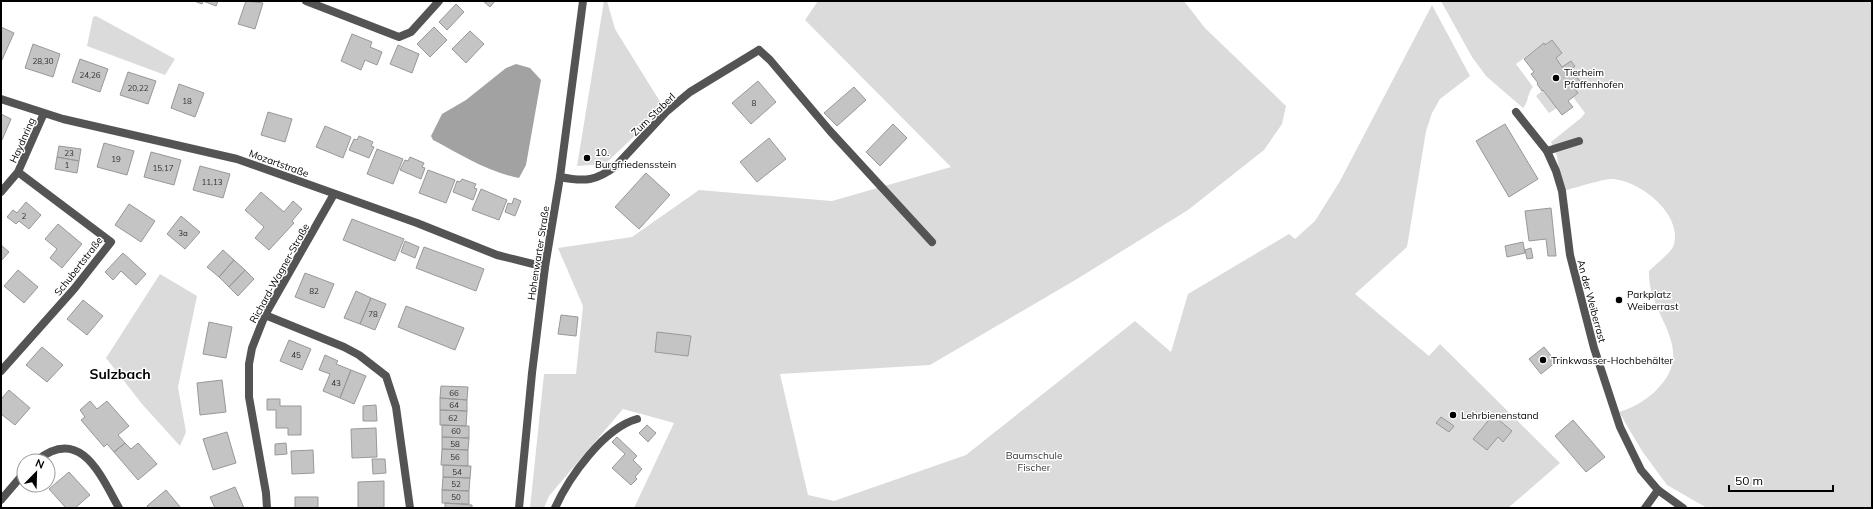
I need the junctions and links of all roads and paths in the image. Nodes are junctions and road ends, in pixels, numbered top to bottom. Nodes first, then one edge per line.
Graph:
1 (306, 1) edge
2 (439, 1) edge
3 (583, 1) edge
4 (1, 99) edge
5 (1516, 112) dead end
6 (44, 114) junction
7 (1579, 141) dead end
8 (1547, 151) junction
9 (18, 172) junction
10 (560, 177) junction
11 (1, 192) edge
12 (334, 194) junction
13 (932, 242) dead end
14 (545, 267) junction
15 (265, 315) junction
16 (1, 371) edge
17 (637, 419) dead end
18 (47, 453) edge
19 (16, 482) edge
20 (1658, 490) junction
21 (1, 500) edge
22 (119, 508) edge
23 (267, 508) edge
24 (410, 508) edge
25 (518, 508) edge
26 (555, 508) edge
27 (1645, 508) edge
28 (1683, 508) edge

1 - 2 street
3 - 10 street, Hohenwarter Straße
4 - 6 street, Mozartstraße
5 - 8 street, An der Weiberrast
6 - 9 street, Haydnring
6 - 12 street, Mozartstraße
7 - 8 street
8 - 20 street, An der Weiberrast
9 - 11 street, Haydnring
9 - 16 street, Schubertstraße
10 - 13 street, Zum Staberl
10 - 14 street, Hohenwarter Straße
12 - 14 street, Mozartstraße
12 - 15 street, Richard-Wagner-Straße
14 - 25 street, Hohenwarter Straße
15 - 23 street, Richard-Wagner-Straße
15 - 24 street
17 - 26 street
18 - 22 street
19 - 21 street
20 - 27 street
20 - 28 street, An der Weiberrast

